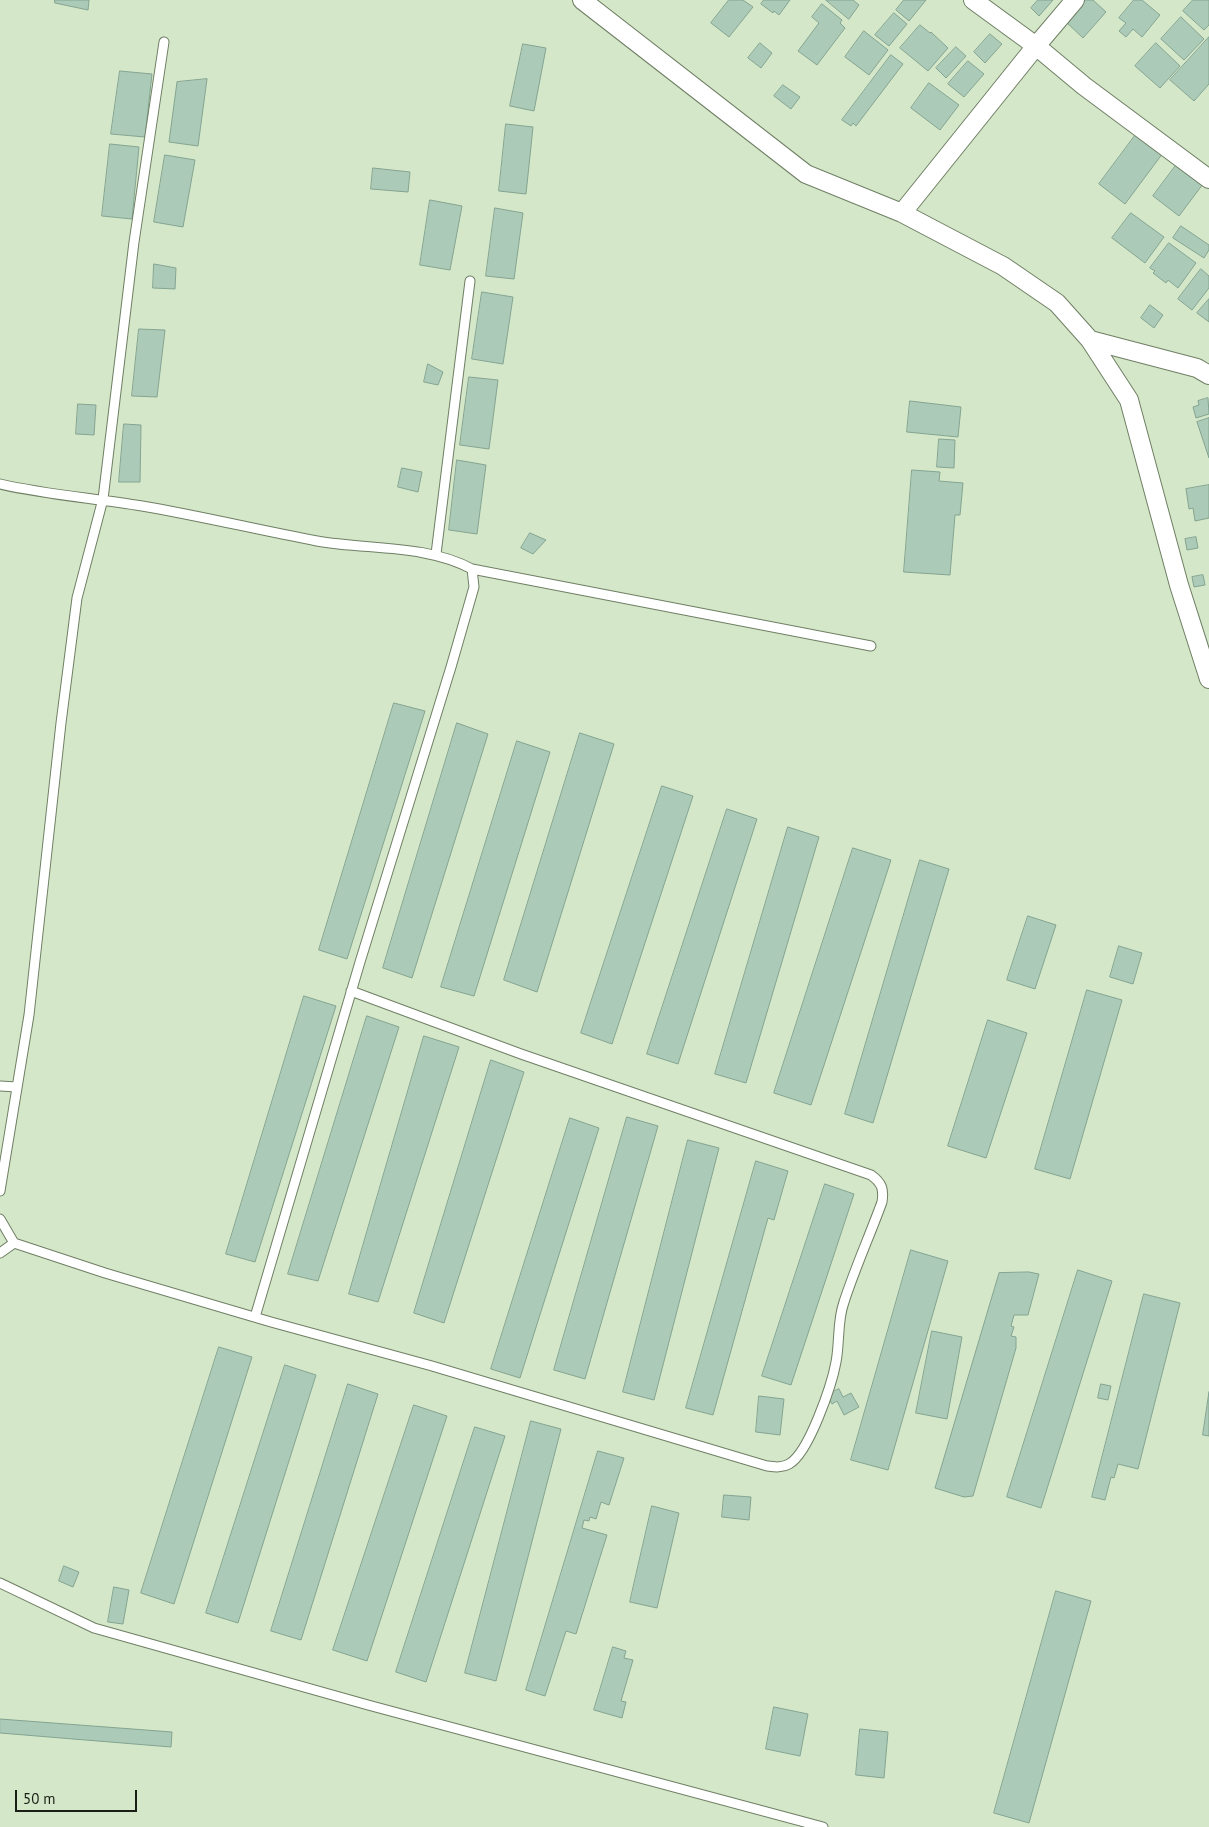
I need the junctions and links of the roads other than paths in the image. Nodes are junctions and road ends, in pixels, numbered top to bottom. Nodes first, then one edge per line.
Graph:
1 (582, 0) edge
2 (973, 0) edge
3 (1075, 0) edge
4 (164, 42) dead end
5 (1036, 46) junction
6 (1209, 179) edge
7 (902, 213) junction
8 (470, 281) dead end
9 (1090, 340) junction
10 (1209, 375) edge
11 (0, 484) edge
12 (102, 499) junction
13 (436, 554) junction
14 (472, 569) junction
15 (871, 646) dead end
16 (1209, 676) edge
17 (351, 991) junction
18 (0, 1086) edge
19 (17, 1087) junction
20 (0, 1191) edge
21 (0, 1220) edge
22 (14, 1243) junction
23 (0, 1253) edge
24 (255, 1317) junction
25 (0, 1583) edge
26 (823, 1827) edge

1 - 7 street
2 - 5 street
3 - 5 street
4 - 12 lane
5 - 6 street
5 - 7 street
7 - 9 street
8 - 13 lane
9 - 10 street
9 - 16 street
11 - 12 lane
12 - 13 lane
12 - 19 lane
13 - 14 lane
14 - 15 lane
14 - 17 lane
17 - 24 lane
17 - 24 lane
18 - 19 lane
19 - 20 lane
21 - 22 lane
22 - 23 lane
22 - 24 lane
25 - 26 lane

